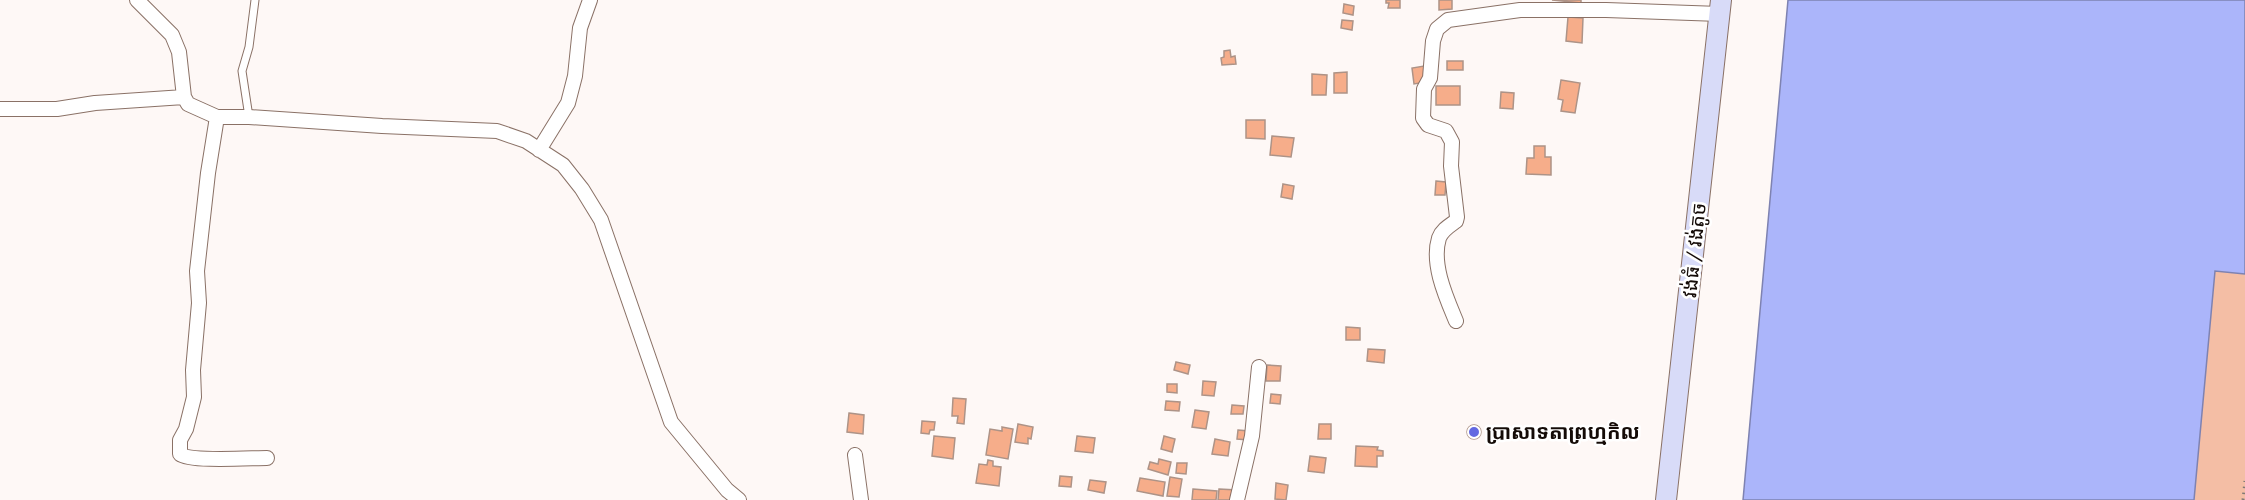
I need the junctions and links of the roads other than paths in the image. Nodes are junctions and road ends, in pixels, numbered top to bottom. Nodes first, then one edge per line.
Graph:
1 (137, 0) edge
2 (255, 0) edge
3 (590, 0) edge
4 (1721, 7) edge
5 (184, 97) junction
6 (0, 109) edge
7 (217, 117) junction
8 (249, 117) junction
9 (539, 150) junction
10 (1456, 321) dead end
11 (1259, 367) dead end
12 (855, 455) dead end
13 (267, 458) dead end
14 (739, 500) edge
15 (861, 500) edge
16 (1238, 500) edge
17 (1666, 500) edge

1 - 5 street
2 - 8 lane
3 - 9 street
4 - 10 street
4 - 17 main road, វង់ធំ / វង់តូច
5 - 6 street
5 - 7 street
7 - 8 street
7 - 13 street
8 - 9 street
9 - 14 street
11 - 16 street
12 - 15 street

